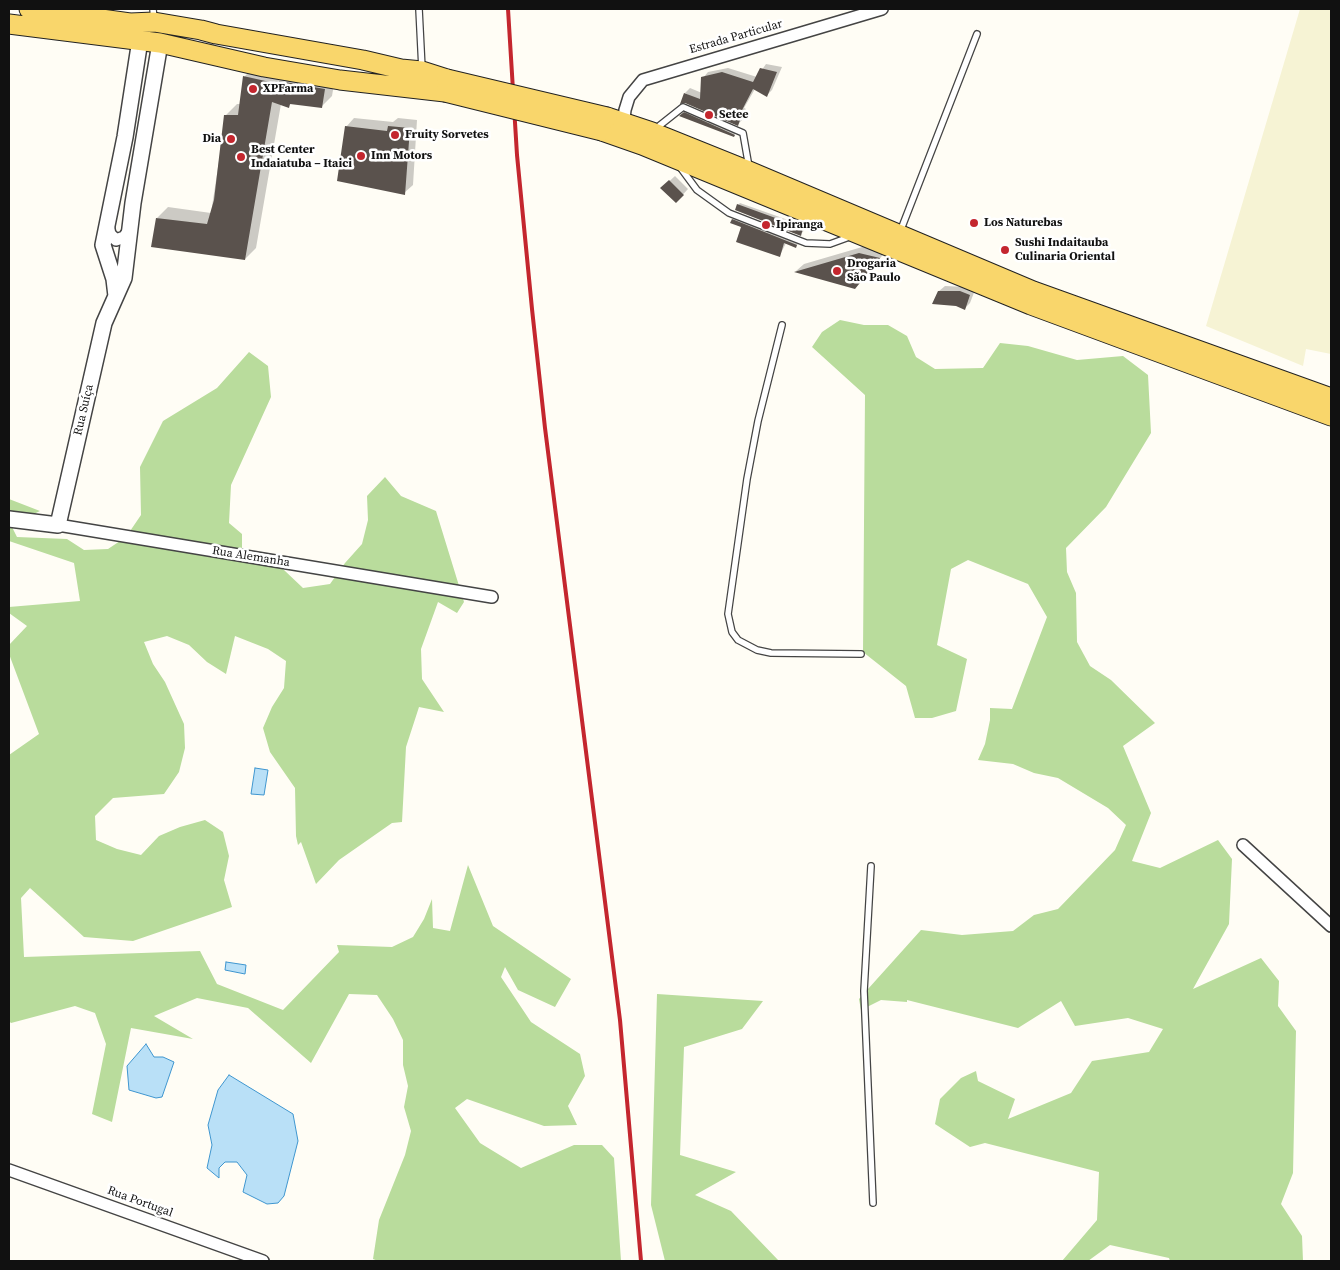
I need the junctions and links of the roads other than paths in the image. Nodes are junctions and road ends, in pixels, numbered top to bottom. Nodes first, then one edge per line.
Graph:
1 (29, 9) edge
2 (419, 9) edge
3 (882, 9) edge
4 (153, 15) edge
5 (130, 23) junction
6 (9, 24) edge
7 (201, 30) junction
8 (977, 34) dead end
9 (140, 40) junction
10 (160, 43) junction
11 (422, 80) junction
12 (131, 101) junction
13 (151, 104) junction
14 (614, 127) junction
15 (652, 132) junction
16 (674, 160) junction
17 (749, 171) junction
18 (108, 225) junction
19 (130, 229) junction
20 (856, 234) junction
21 (899, 234) junction
22 (116, 297) junction
23 (782, 325) dead end
24 (1331, 398) edge
25 (1331, 416) edge
26 (9, 518) edge
27 (58, 525) junction
28 (492, 597) dead end
29 (861, 654) dead end
30 (1243, 845) dead end
31 (871, 866) dead end
32 (1331, 926) edge
33 (9, 1170) edge
34 (873, 1203) dead end
35 (263, 1261) edge

1 - 5 main road
2 - 11 lane
3 - 14 street, Estrada Particular
4 - 5 main road
4 - 7 main road
5 - 10 main road
6 - 9 main road
7 - 10 main road
7 - 11 main road
8 - 21 lane
9 - 10 main road
9 - 12 street
10 - 11 main road
10 - 13 street, Rua Suíça
11 - 14 main road, bridge
12 - 13 street
12 - 18 street
13 - 19 street, Rua Suíça
14 - 15 main road
14 - 16 main road
15 - 17 main road
15 - 17 lane
16 - 20 main road
16 - 20 lane
17 - 21 main road
18 - 19 street
18 - 22 street
19 - 22 street, Rua Suíça
20 - 25 main road
21 - 24 main road
22 - 27 street, Rua Suíça
23 - 29 lane
26 - 27 street, Rua Alemanha
27 - 28 street, Rua Alemanha
30 - 32 street
31 - 34 lane
33 - 35 street, Rua Portugal

